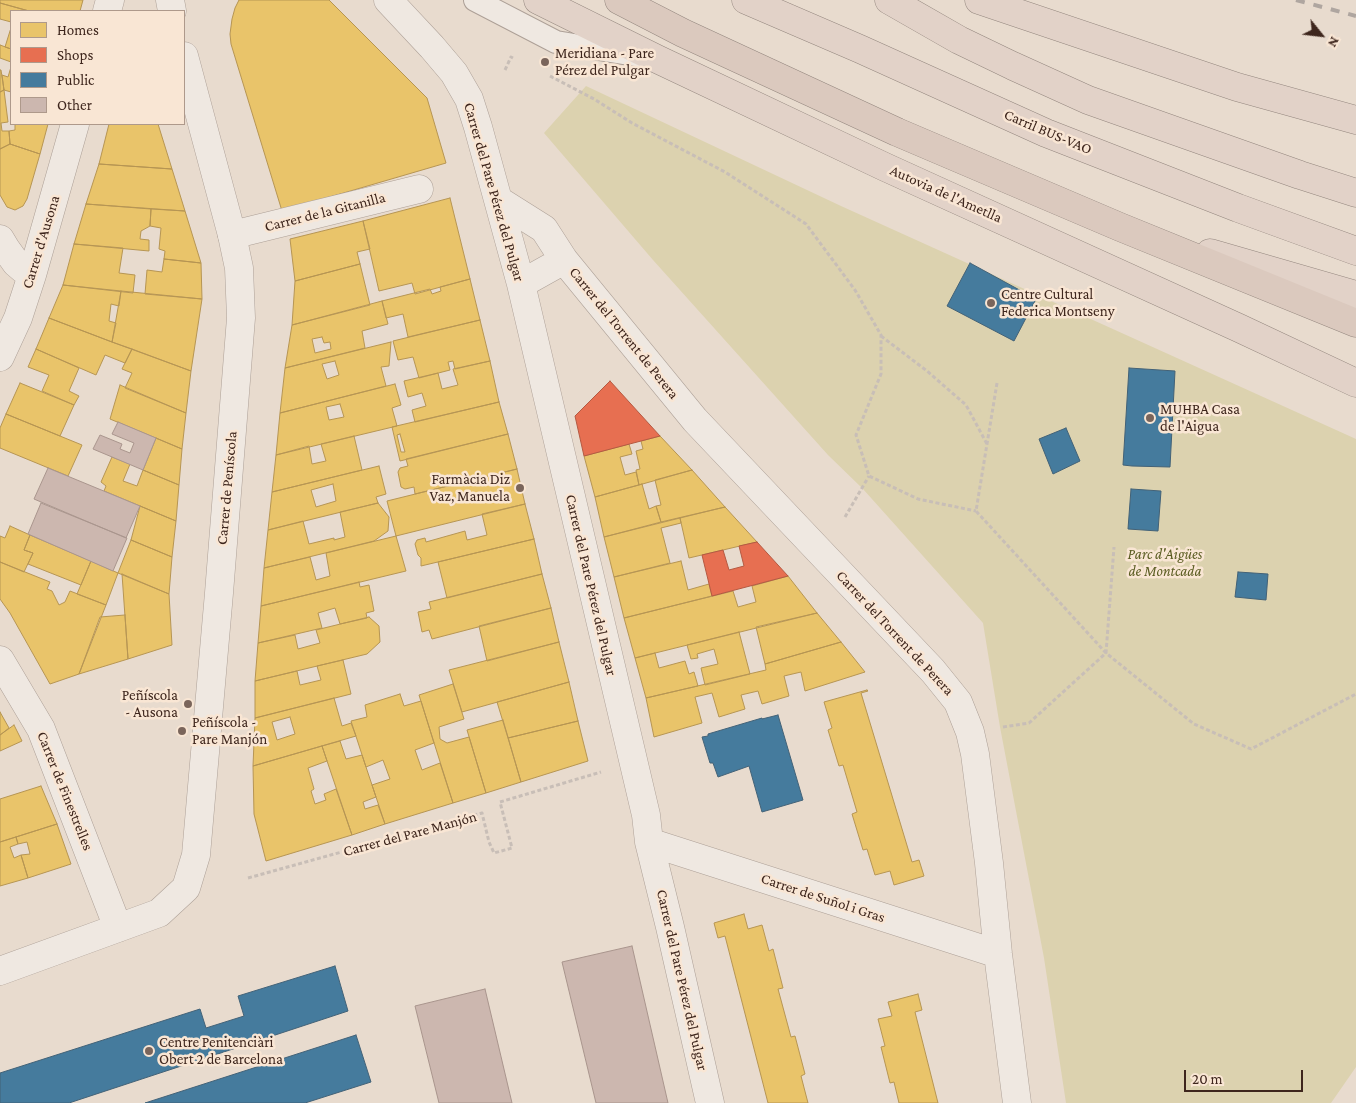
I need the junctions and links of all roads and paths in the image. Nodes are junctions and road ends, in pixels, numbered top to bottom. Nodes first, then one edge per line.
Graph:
1 (388, 0) edge
2 (475, 0) edge
3 (538, 0) edge
4 (619, 0) edge
5 (746, 0) edge
6 (889, 0) edge
7 (979, 0) edge
8 (657, 59) junction
9 (185, 60) edge
10 (520, 61) dead end
11 (505, 70) dead end
12 (544, 73) dead end
13 (1356, 120) edge
14 (76, 125) edge
15 (419, 189) dead end
16 (1356, 193) edge
17 (498, 200) junction
18 (1120, 227) junction
19 (232, 235) junction
20 (0, 238) edge
21 (1356, 251) edge
22 (564, 260) junction
23 (32, 275) junction
24 (521, 284) junction
25 (1356, 295) edge
26 (1356, 324) edge
27 (881, 335) junction
28 (0, 357) edge
29 (997, 383) dead end
30 (1356, 383) edge
31 (987, 444) junction
32 (869, 476) junction
33 (976, 511) junction
34 (845, 517) dead end
35 (1114, 547) dead end
36 (1106, 653) junction
37 (0, 660) edge
38 (1356, 694) edge
39 (970, 732) junction
40 (601, 772) dead end
41 (649, 842) junction
42 (248, 878) dead end
43 (118, 928) junction
44 (998, 954) junction
45 (0, 971) edge
46 (710, 1103) edge
47 (1017, 1103) edge

1 - 17 street, Carrer del Pare Pérez del Pulgar
2 - 8 lane
3 - 8 highway, Autovia de l'Ametlla
4 - 18 highway
5 - 21 highway, Carril BUS-VAO
6 - 16 highway
7 - 13 highway
8 - 30 highway, Autovia de l'Ametlla
9 - 19 street, Carrer de Peníscola
10 - 11 path
12 - 27 path
14 - 23 street, Carrer d'Ausona
15 - 19 street, Carrer de la Gitanilla
17 - 22 street, Carrer del Torrent de Perera
17 - 24 street, Carrer del Pare Pérez del Pulgar
18 - 25 highway
18 - 26 highway
19 - 43 street, Carrer de Peníscola
20 - 23 street
22 - 24 street, Carrer del Torrent de Perera
22 - 39 street, Carrer del Torrent de Perera
23 - 28 street, Carrer d'Ausona
24 - 41 street, Carrer del Pare Pérez del Pulgar
27 - 31 path
27 - 32 path
29 - 31 path
31 - 33 path
32 - 33 path
32 - 34 path
33 - 36 path
35 - 36 path
36 - 38 path
36 - 39 path
37 - 43 street, Carrer de Finestrelles
39 - 44 street, Carrer del Torrent de Perera
40 - 42 path, Carrer del Pare Manjón
41 - 44 street, Carrer de Suñol i Gras
41 - 46 street, Carrer del Pare Pérez del Pulgar
43 - 45 street
44 - 47 street, Carrer del Torrent de Perera

